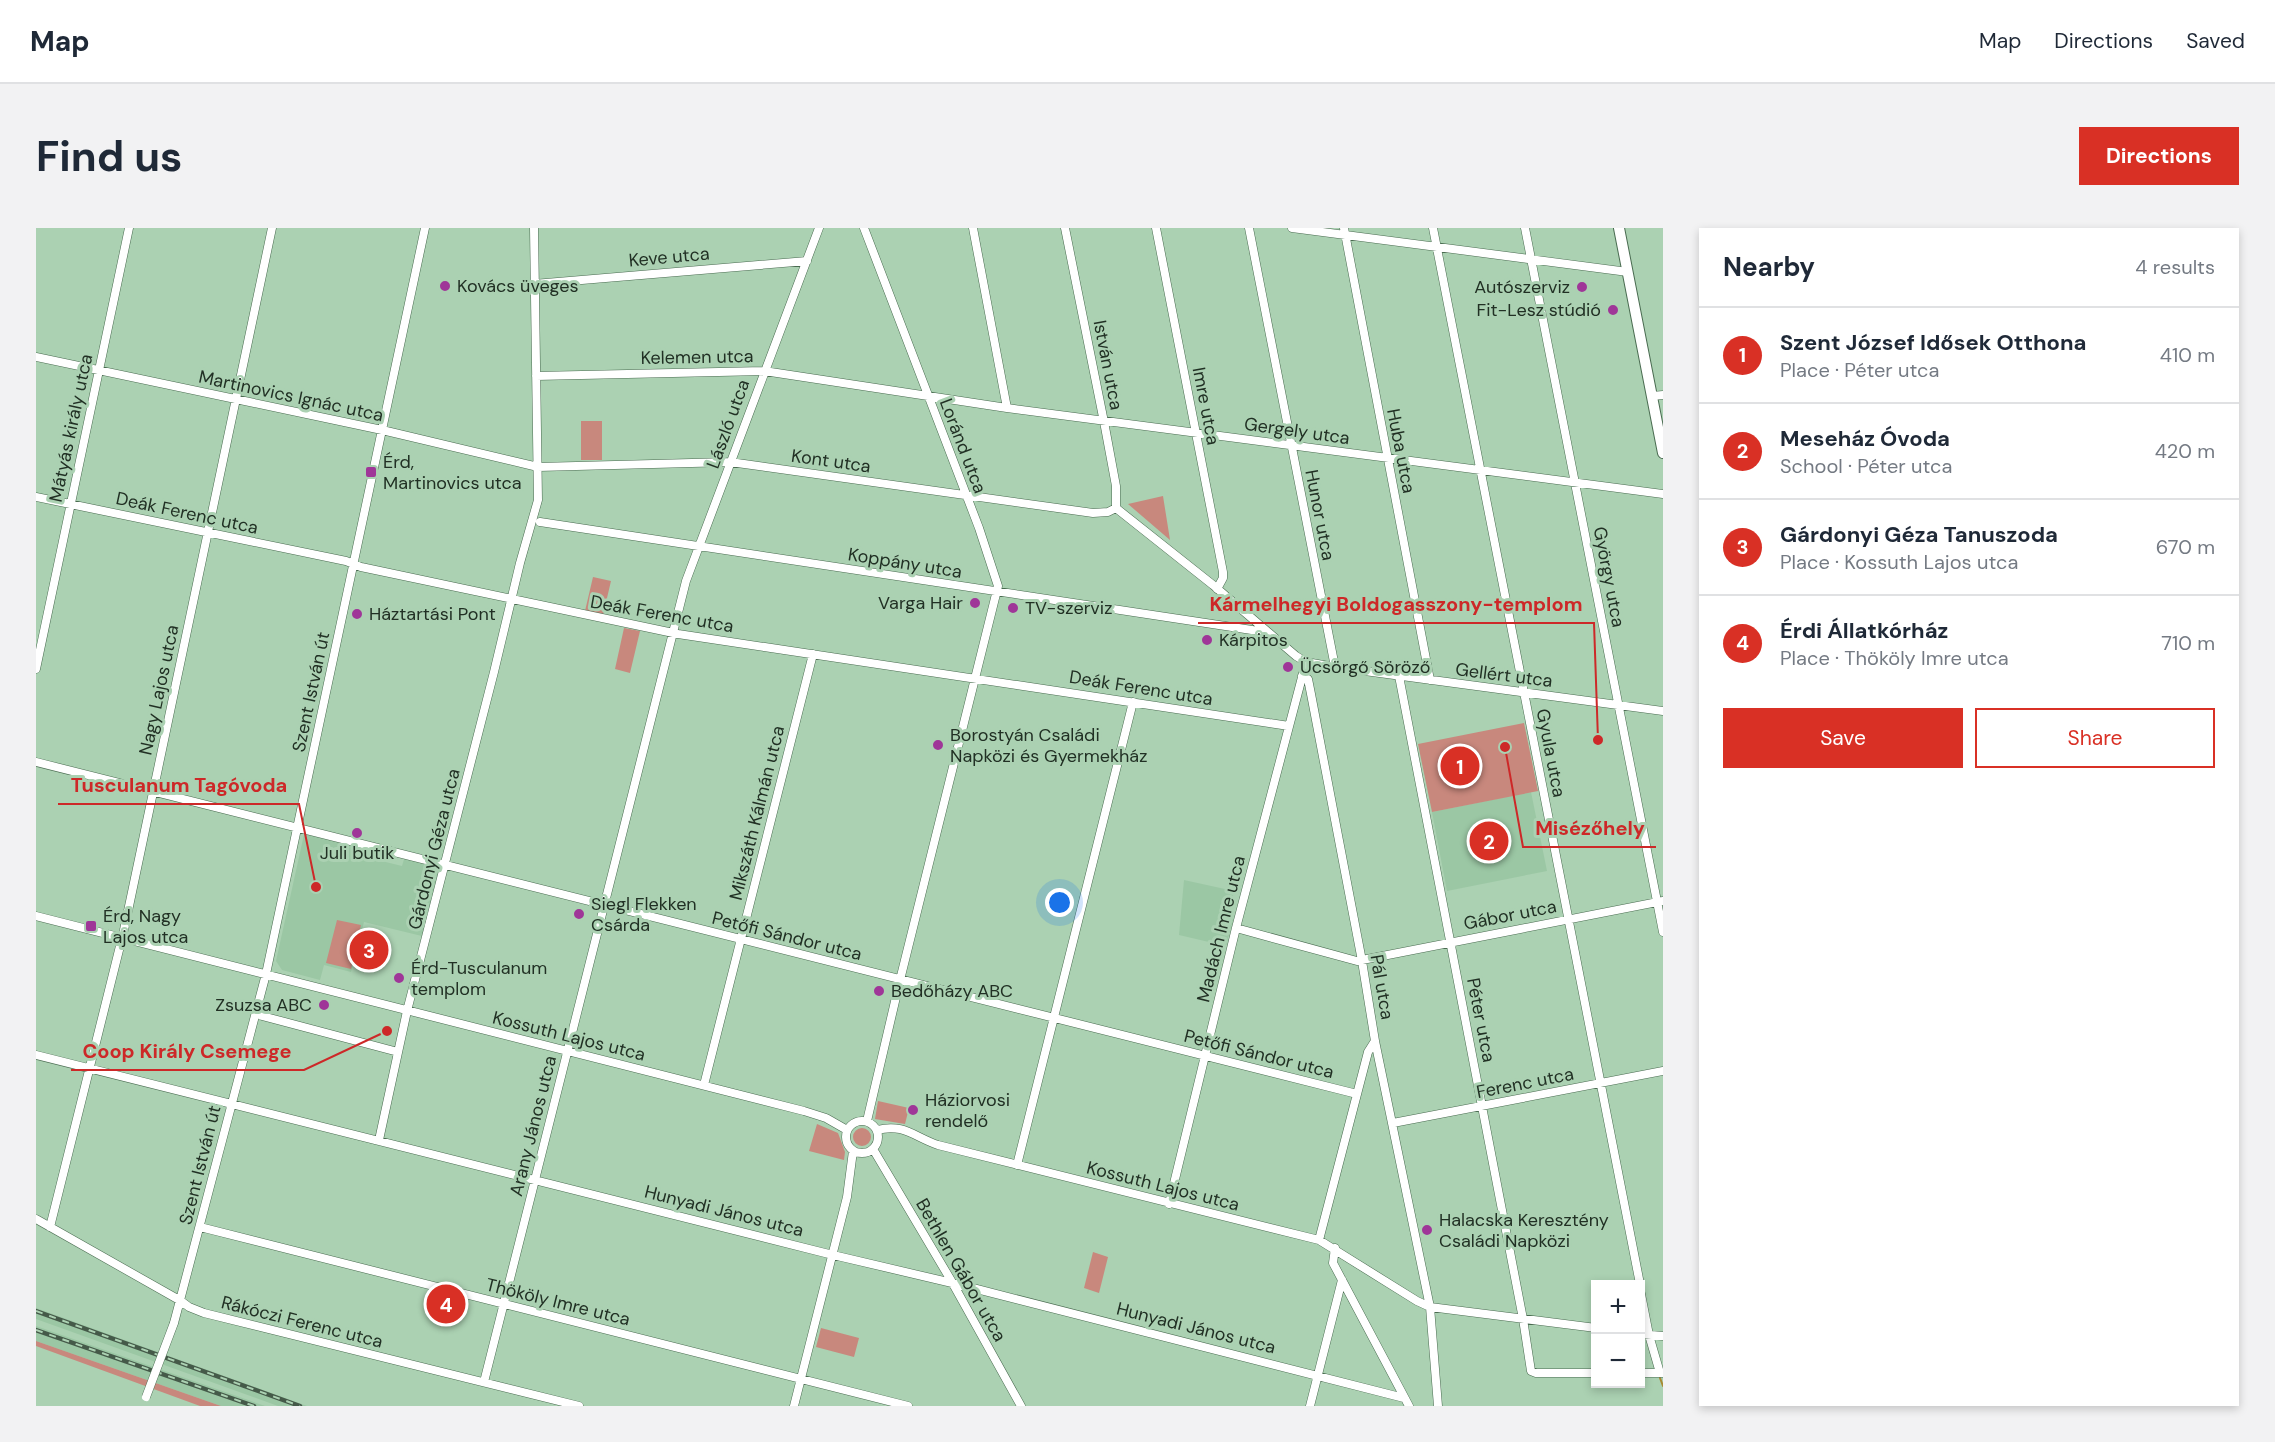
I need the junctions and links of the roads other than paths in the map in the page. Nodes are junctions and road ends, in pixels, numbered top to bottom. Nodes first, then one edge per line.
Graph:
1 (129, 228) edge
2 (272, 228) edge
3 (425, 228) edge
4 (534, 228) edge
5 (819, 228) edge
6 (864, 228) edge
7 (974, 228) edge
8 (1065, 228) edge
9 (1156, 228) edge
10 (1249, 228) edge
11 (1292, 228) edge
12 (1433, 228) edge
13 (1525, 228) edge
14 (1619, 228) edge
15 (1344, 232) edge
16 (1437, 248) junction
17 (1531, 260) junction
18 (807, 261) junction
19 (1628, 272) junction
20 (534, 284) junction
21 (36, 357) edge
22 (98, 370) junction
23 (764, 371) junction
24 (536, 376) junction
25 (928, 396) junction
26 (1658, 396) edge
27 (236, 399) junction
28 (1007, 408) junction
29 (1104, 420) junction
30 (382, 430) junction
31 (1196, 432) junction
32 (1291, 444) junction
33 (1663, 453) edge
34 (1387, 459) junction
35 (730, 462) junction
36 (538, 467) junction
37 (1480, 470) junction
38 (1575, 483) junction
39 (1663, 494) edge
40 (36, 496) edge
41 (966, 496) junction
42 (538, 500) junction
43 (70, 504) junction
44 (1116, 508) junction
45 (540, 522) junction
46 (530, 531) junction
47 (207, 533) junction
48 (699, 547) junction
49 (353, 564) junction
50 (1217, 589) junction
51 (998, 592) junction
52 (511, 600) junction
53 (1265, 632) junction
54 (672, 633) junction
55 (813, 654) junction
56 (1306, 662) junction
57 (1335, 667) junction
58 (36, 669) edge
59 (1399, 675) junction
60 (1302, 676) junction
61 (975, 679) junction
62 (1430, 680) junction
63 (1524, 692) junction
64 (1133, 702) junction
65 (1618, 704) junction
66 (1663, 711) edge
67 (1289, 726) junction
68 (36, 762) edge
69 (153, 792) junction
70 (297, 828) junction
71 (445, 866) junction
72 (1660, 901) edge
73 (604, 905) junction
74 (36, 916) edge
75 (1569, 919) junction
76 (1236, 928) junction
77 (1663, 932) edge
78 (122, 938) junction
79 (740, 939) junction
80 (1450, 943) junction
81 (1362, 960) junction
82 (266, 974) junction
83 (900, 980) junction
84 (407, 1011) junction
85 (262, 1016) dead end
86 (1055, 1019) junction
87 (1375, 1041) junction
88 (567, 1051) junction
89 (398, 1052) junction
90 (36, 1055) edge
91 (1204, 1056) junction
92 (89, 1068) junction
93 (1663, 1071) edge
94 (1601, 1083) junction
95 (704, 1085) junction
96 (1357, 1094) junction
97 (232, 1102) junction
98 (1483, 1107) junction
99 (867, 1121) junction
100 (1393, 1124) junction
101 (848, 1130) junction
102 (877, 1130) junction
103 (379, 1140) junction
104 (873, 1149) junction
105 (854, 1151) junction
106 (1017, 1165) junction
107 (535, 1179) junction
108 (1169, 1204) junction
109 (36, 1219) edge
110 (50, 1227) junction
111 (200, 1227) junction
112 (1319, 1240) junction
113 (1335, 1248) junction
114 (833, 1255) junction
115 (1342, 1280) junction
116 (1639, 1280) edge
117 (952, 1282) junction
118 (181, 1300) junction
119 (505, 1304) junction
120 (1430, 1307) junction
121 (1523, 1319) junction
122 (1591, 1327) edge
123 (1645, 1334) edge
124 (1663, 1336) edge
125 (1591, 1373) edge
126 (1645, 1373) edge
127 (1661, 1373) edge
128 (1318, 1375) junction
129 (801, 1378) junction
130 (484, 1382) junction
131 (1404, 1398) junction
132 (142, 1406) edge
133 (579, 1406) edge
134 (794, 1406) edge
135 (908, 1406) edge
136 (1021, 1406) edge
137 (1310, 1406) edge
138 (1409, 1406) edge
139 (1438, 1406) edge

1 - 22 street, Mátyás király utca
2 - 27 street, Nagy Lajos utca
3 - 30 street, Szent István út
4 - 20 street
5 - 18 street, László utca
6 - 25 street, Loránd utca
7 - 28 street
8 - 29 street, István utca
9 - 31 street, Imre utca
10 - 32 street, Hunor utca
11 - 15 street
12 - 16 street, Gyula utca
13 - 17 street, György utca
14 - 19 main road
15 - 16 street
15 - 34 street, Huba utca
16 - 17 street
16 - 37 street, Gyula utca
17 - 19 street
17 - 38 street, György utca
18 - 20 street, Keve utca
18 - 23 street, László utca
19 - 26 main road
20 - 24 street
21 - 22 street, Martinovics Ignác utca
22 - 27 street, Martinovics Ignác utca
22 - 43 street, Mátyás király utca
23 - 24 street, Kelemen utca
23 - 25 street, Kelemen utca
23 - 35 street, László utca
24 - 36 street
25 - 28 street, Gergely utca
25 - 41 street, Loránd utca
26 - 33 main road
27 - 30 street, Martinovics Ignác utca
27 - 47 street, Nagy Lajos utca
28 - 29 street, Gergely utca
29 - 31 street, Gergely utca
29 - 44 street, István utca
30 - 36 street, Martinovics Ignác utca
30 - 49 street, Szent István út
31 - 32 street, Gergely utca
31 - 50 street, Imre utca
32 - 34 street, Gergely utca
32 - 57 street, Hunor utca
34 - 37 street, Gergely utca
34 - 62 street, Huba utca
35 - 36 street, Kont utca
35 - 41 street, Kont utca
35 - 48 street, László utca
36 - 42 street
37 - 38 street, Gergely utca
37 - 63 street, Gyula utca
38 - 39 street, Gergely utca
38 - 65 street, György utca
40 - 43 street, Deák Ferenc utca
41 - 44 street, Kont utca
41 - 51 street, Loránd utca
42 - 45 street
42 - 46 street, Gárdonyi Géza utca
43 - 47 street, Deák Ferenc utca
43 - 58 street, Mátyás király utca
44 - 50 street
45 - 46 street
45 - 48 street, Koppány utca
46 - 52 street, Gárdonyi Géza utca
47 - 49 street, Deák Ferenc utca
47 - 69 street, Nagy Lajos utca
48 - 51 street, Koppány utca
48 - 54 street, László utca
49 - 52 street, Deák Ferenc utca
49 - 70 street, Szent István út
50 - 53 street
51 - 53 street, Koppány utca
51 - 61 street, Loránd utca
52 - 54 street, Deák Ferenc utca
52 - 71 street, Gárdonyi Géza utca
53 - 56 street
54 - 55 street, Deák Ferenc utca
54 - 73 street, Arany János utca
55 - 61 street, Deák Ferenc utca
55 - 79 street, Mikszáth Kálmán utca
56 - 57 street, Gellért utca
56 - 60 street, Madách Imre utca
57 - 59 street, Gellért utca
59 - 62 street, Gellért utca
59 - 80 street, Péter utca
60 - 67 street, Madách Imre utca
60 - 81 street, Pál utca
61 - 64 street, Deák Ferenc utca
61 - 83 street, Loránd utca
62 - 63 street, Gellért utca
63 - 65 street, Gellért utca
63 - 75 street, Gyula utca
64 - 67 street, Deák Ferenc utca
64 - 86 street
65 - 66 street, Gellért utca
65 - 72 street, György utca
67 - 76 street, Madách Imre utca
68 - 69 street, Petőfi Sándor utca
69 - 70 street, Petőfi Sándor utca
69 - 78 street, Nagy Lajos utca
70 - 71 street, Petőfi Sándor utca
70 - 82 street, Szent István út
71 - 73 street, Petőfi Sándor utca
71 - 84 street, Gárdonyi Géza utca
72 - 75 street, Gábor utca
72 - 77 street, György utca
73 - 79 street, Petőfi Sándor utca
73 - 88 street, Arany János utca
74 - 78 street, Kossuth Lajos utca
75 - 80 street, Gábor utca
75 - 94 street, Gyula utca
76 - 81 street
76 - 91 street, Madách Imre utca
78 - 82 street, Kossuth Lajos utca
78 - 92 street, Nagy Lajos utca
79 - 83 street, Petőfi Sándor utca
79 - 95 street, Mikszáth Kálmán utca
80 - 81 street, Gábor utca
80 - 98 street, Péter utca
81 - 87 street, Pál utca
82 - 84 street, Kossuth Lajos utca
82 - 97 street, Szent István út
83 - 86 street, Petőfi Sándor utca
83 - 99 street, Loránd utca
84 - 88 street, Kossuth Lajos utca
84 - 89 street, Gárdonyi Géza utca
85 - 89 street
86 - 91 street, Petőfi Sándor utca
86 - 106 street
87 - 96 street
87 - 100 street, Pál utca
88 - 95 street, Kossuth Lajos utca
88 - 107 street, Arany János utca
89 - 103 street, Gárdonyi Géza utca
90 - 92 street, Hunyadi János utca
91 - 96 street, Petőfi Sándor utca
91 - 108 street, Madách Imre utca
92 - 97 street, Hunyadi János utca
92 - 110 street, Nagy Lajos utca
93 - 94 street, Ferenc utca
94 - 98 street, Ferenc utca
94 - 116 street, Gyula utca
95 - 101 street, Kossuth Lajos utca
96 - 112 street
97 - 103 street, Hunyadi János utca
97 - 111 street, Szent István út
98 - 100 street, Ferenc utca
98 - 121 street, Péter utca
99 - 101 street
99 - 102 street
100 - 120 street, Pál utca
101 - 105 street
102 - 104 street
102 - 106 street, Kossuth Lajos utca
103 - 107 street, Hunyadi János utca
104 - 105 street
104 - 117 street, Bethlen Gábor utca
105 - 114 street
106 - 108 street, Kossuth Lajos utca
107 - 114 street, Hunyadi János utca
107 - 119 street, Arany János utca
108 - 112 street, Kossuth Lajos utca
109 - 110 street, Rákóczi Ferenc utca
110 - 118 street, Rákóczi Ferenc utca
111 - 118 street, Szent István út
111 - 119 street, Thököly Imre utca
112 - 113 street, Kossuth Lajos utca
113 - 115 street
113 - 120 street, Kossuth Lajos utca
114 - 117 street, Hunyadi János utca
114 - 129 street
115 - 128 street
115 - 131 street
117 - 128 street, Hunyadi János utca
117 - 136 street, Bethlen Gábor utca
118 - 130 street, Rákóczi Ferenc utca
118 - 132 street, Szent István út, bridge
119 - 129 street, Thököly Imre utca
119 - 130 street, Arany János utca
120 - 121 street
120 - 139 street, Pál utca
121 - 122 street
121 - 125 street, Péter utca
123 - 124 street
123 - 127 street, Gyula utca
126 - 127 street
128 - 131 street, Hunyadi János utca
128 - 137 street
129 - 134 street
129 - 135 street, Thököly Imre utca
130 - 133 street, Rákóczi Ferenc utca
131 - 138 street

